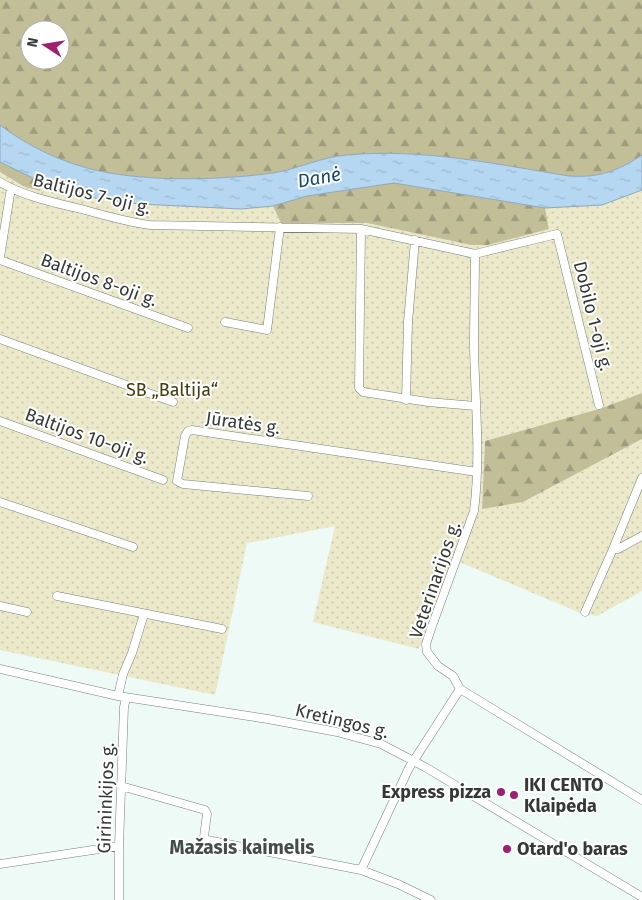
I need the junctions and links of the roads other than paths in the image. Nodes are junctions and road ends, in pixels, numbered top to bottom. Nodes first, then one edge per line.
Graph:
1 (0, 182) edge
2 (11, 188) junction
3 (280, 227) junction
4 (361, 229) junction
5 (415, 240) junction
6 (475, 254) junction
7 (0, 258) edge
8 (224, 322) dead end
9 (188, 328) dead end
10 (0, 339) edge
11 (406, 400) junction
12 (173, 402) dead end
13 (599, 405) dead end
14 (476, 406) junction
15 (0, 421) edge
16 (476, 472) junction
17 (642, 478) edge
18 (164, 480) dead end
19 (308, 496) dead end
20 (0, 502) edge
21 (642, 536) edge
22 (133, 548) dead end
23 (613, 549) junction
24 (57, 596) dead end
25 (0, 606) edge
26 (28, 612) dead end
27 (585, 612) dead end
28 (144, 614) junction
29 (222, 629) dead end
30 (0, 669) edge
31 (460, 689) junction
32 (122, 697) junction
33 (414, 761) junction
34 (121, 786) junction
35 (642, 800) edge
36 (119, 846) junction
37 (0, 864) edge
38 (361, 870) junction
39 (642, 897) edge
40 (119, 900) edge
41 (431, 900) edge

1 - 2 street, Baltijos 7-oji g.
2 - 3 street, Baltijos 7-oji g.
2 - 7 street
3 - 4 street, Baltijos 7-oji g.
3 - 8 street
4 - 5 street, Baltijos 7-oji g.
4 - 11 street
5 - 6 street, Baltijos 7-oji g.
5 - 11 street
6 - 13 street, Dobilo 1-oji g.
6 - 14 street, Veterinarijos g.
7 - 9 street, Baltijos 8-oji g.
10 - 12 street
11 - 14 street
14 - 16 street, Veterinarijos g.
15 - 18 street, Baltijos 10-oji g.
16 - 19 street, Jūratės g.
16 - 31 street, Veterinarijos g.
17 - 23 street
20 - 22 street
21 - 23 street
23 - 27 street
24 - 28 street
25 - 26 street
28 - 29 street
28 - 32 street, Girininkijos g.
30 - 32 street, Kretingos g.
31 - 33 street
31 - 35 street, Veterinarijos g.
32 - 33 street, Kretingos g.
32 - 34 street, Girininkijos g.
33 - 38 street
33 - 39 street, Kretingos g.
34 - 36 street, Girininkijos g.
34 - 38 street
36 - 37 street
36 - 40 street, Girininkijos g.
38 - 41 street

